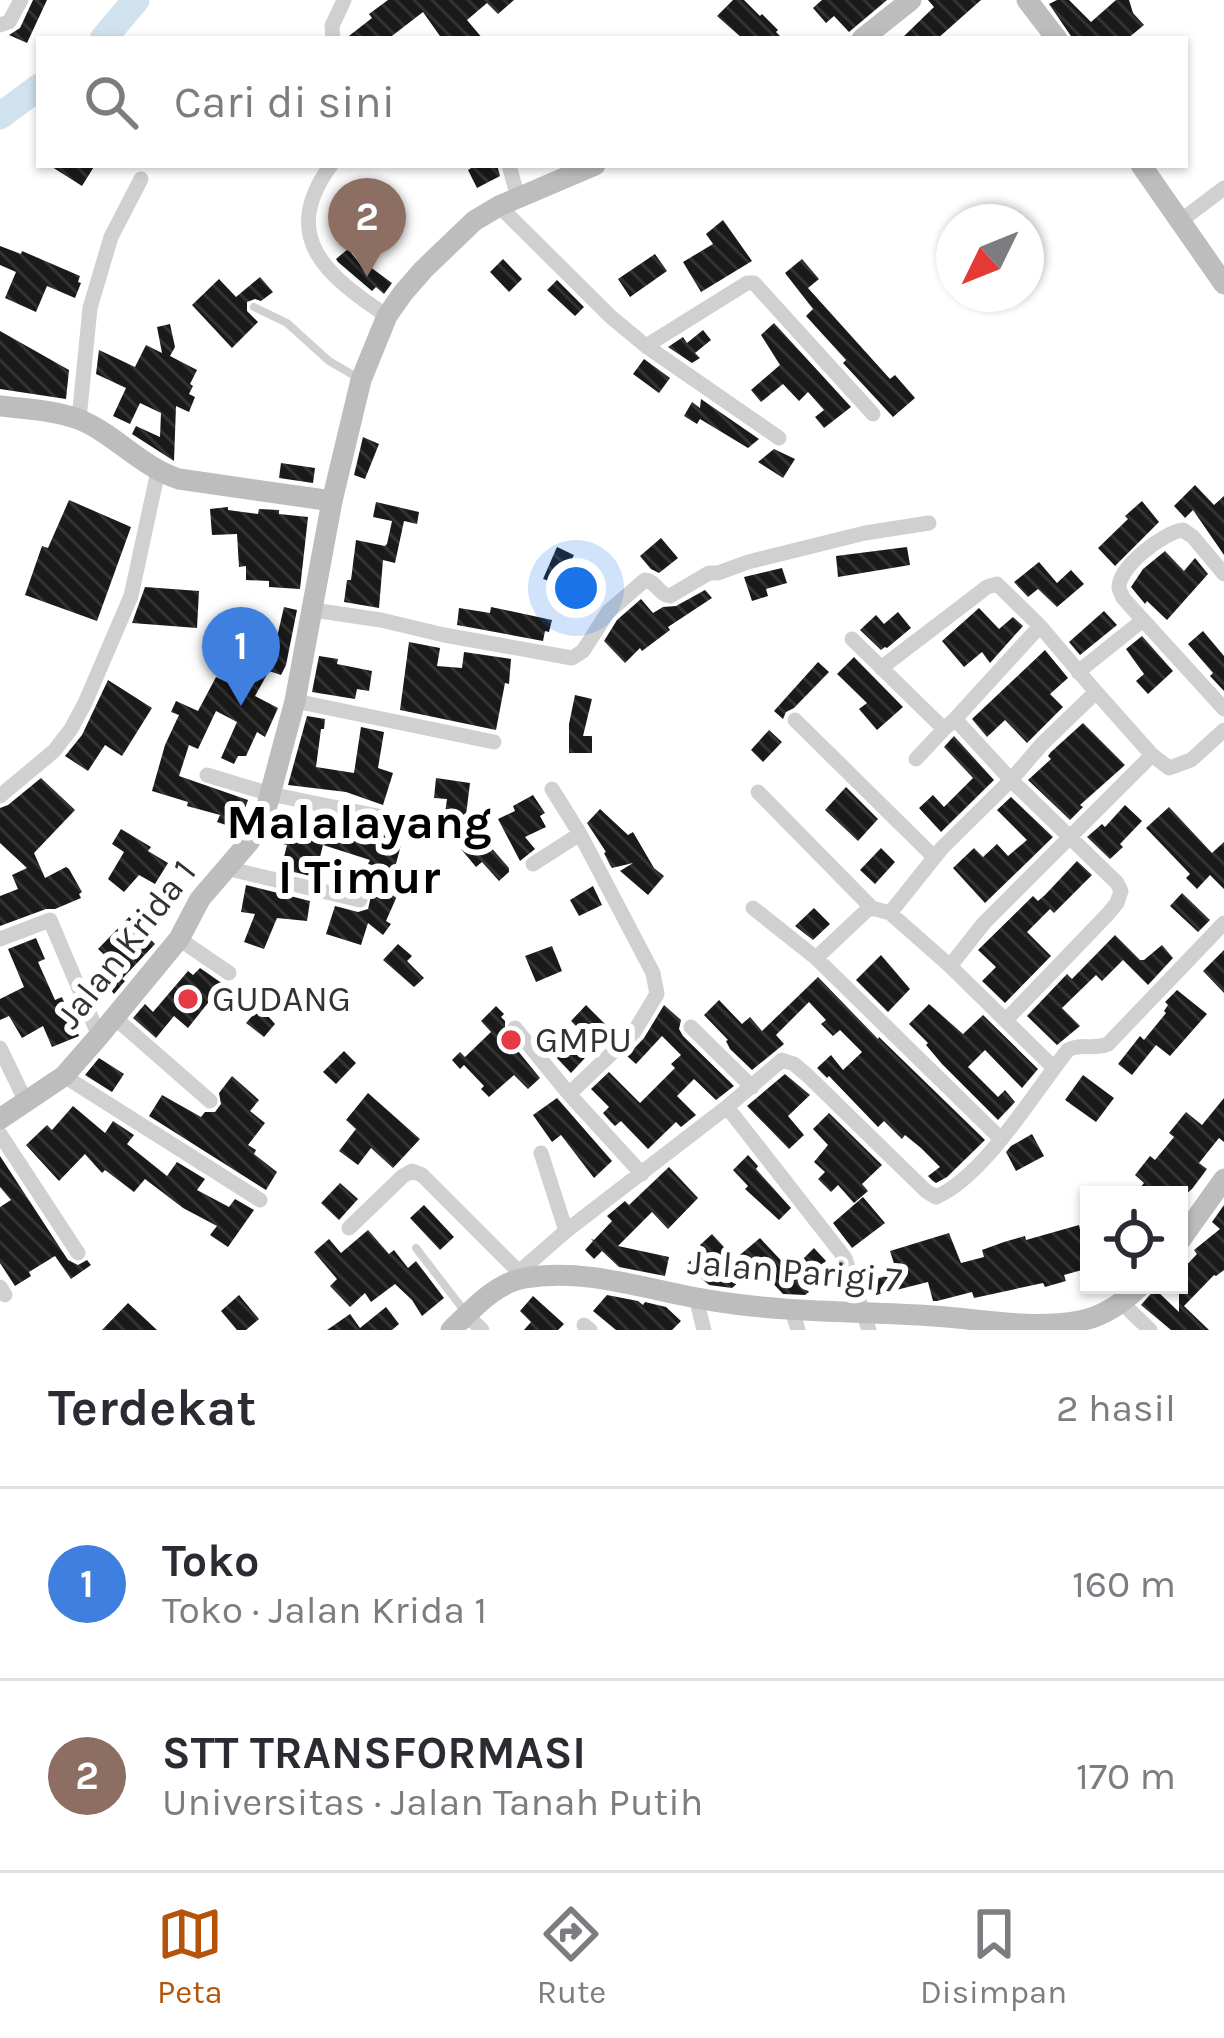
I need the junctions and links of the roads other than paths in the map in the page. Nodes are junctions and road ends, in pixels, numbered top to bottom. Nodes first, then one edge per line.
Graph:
1 (21, 0) edge
2 (344, 0) edge
3 (911, 0) edge
4 (1038, 3) edge
5 (0, 25) edge
6 (333, 36) edge
7 (866, 36) edge
8 (1055, 36) edge
9 (329, 168) edge
10 (509, 168) edge
11 (589, 168) edge
12 (1143, 168) edge
13 (141, 179) dead end
14 (1224, 188) edge
15 (508, 202) junction
16 (1179, 222) junction
17 (1224, 284) edge
18 (254, 307) dead end
19 (387, 316) junction
20 (646, 346) junction
21 (361, 380) junction
22 (0, 406) edge
23 (873, 414) dead end
24 (79, 419) junction
25 (779, 438) dead end
26 (158, 471) junction
27 (332, 501) junction
28 (929, 523) dead end
29 (1224, 574) edge
30 (313, 610) junction
31 (1143, 620) junction
32 (1040, 626) junction
33 (852, 639) dead end
34 (881, 668) junction
35 (1078, 672) junction
36 (1096, 692) junction
37 (295, 701) junction
38 (1224, 709) edge
39 (795, 720) dead end
40 (949, 724) junction
41 (1224, 730) edge
42 (494, 742) dead end
43 (1151, 755) junction
44 (916, 759) dead end
45 (207, 775) dead end
46 (1011, 779) junction
47 (552, 789) dead end
48 (758, 792) dead end
49 (270, 794) junction
50 (0, 796) edge
51 (436, 828) dead end
52 (580, 834) junction
53 (1069, 836) junction
54 (934, 857) junction
55 (533, 865) dead end
56 (226, 868) junction
57 (360, 900) dead end
58 (753, 908) dead end
59 (872, 908) junction
60 (890, 913) junction
61 (1224, 923) edge
62 (0, 939) edge
63 (179, 939) junction
64 (817, 958) junction
65 (950, 966) junction
66 (229, 973) dead end
67 (114, 1017) junction
68 (1006, 1021) junction
69 (691, 1027) dead end
70 (515, 1028) dead end
71 (99, 1036) junction
72 (0, 1048) edge
73 (1054, 1068) junction
74 (64, 1076) junction
75 (752, 1087) junction
76 (568, 1094) junction
77 (210, 1101) dead end
78 (26, 1102) junction
79 (728, 1107) junction
80 (0, 1119) edge
81 (0, 1134) edge
82 (1000, 1139) junction
83 (541, 1153) dead end
84 (642, 1174) junction
85 (1224, 1179) edge
86 (260, 1200) dead end
87 (349, 1228) dead end
88 (1188, 1229) edge
89 (566, 1231) junction
90 (416, 1248) dead end
91 (78, 1253) dead end
92 (521, 1275) junction
93 (1132, 1294) edge
94 (696, 1298) junction
95 (1123, 1303) junction
96 (795, 1320) edge
97 (866, 1322) edge
98 (467, 1325) edge
99 (1067, 1326) edge
100 (1002, 1327) edge
101 (704, 1330) edge
102 (1150, 1330) edge

1 - 5 street
2 - 6 street
3 - 7 street
4 - 8 street
9 - 19 street
10 - 15 street
11 - 15 street, Jalan Krida 1
12 - 16 street
13 - 24 street
14 - 16 street
15 - 19 street, Jalan Krida 1
15 - 20 street
16 - 17 street
18 - 21 lane
19 - 21 street, Jalan Krida 1
20 - 23 street
20 - 25 street
21 - 27 street, Jalan Krida 1
22 - 24 street
24 - 26 street
26 - 27 street
26 - 50 street
27 - 30 street, Jalan Krida 1
28 - 30 street
29 - 31 street
30 - 37 street, Jalan Krida 1
31 - 35 street
31 - 38 street
32 - 34 street
32 - 35 street
32 - 40 street
33 - 34 street
34 - 40 street
35 - 36 street
36 - 43 street
36 - 46 street
37 - 42 street
37 - 49 street, Jalan Krida 1
39 - 54 street
40 - 44 street
40 - 46 street
41 - 43 street
43 - 53 street
45 - 49 street
46 - 53 street
46 - 54 street
47 - 52 street
48 - 59 street
49 - 51 street
49 - 56 street, Jalan Krida 1
52 - 55 street
52 - 76 street
53 - 65 street
53 - 68 street
54 - 60 street
56 - 57 street
56 - 63 street, Jalan Krida 1
58 - 64 street
59 - 60 street
59 - 64 street
60 - 65 street
61 - 73 street
62 - 71 street
63 - 66 street
63 - 67 street, Jalan Krida 1
64 - 82 street
65 - 68 street
67 - 71 street, Jalan Krida 1
67 - 77 street
68 - 73 street
69 - 75 street
70 - 76 street
71 - 74 street, Jalan Krida 1
72 - 78 street
73 - 82 street
74 - 78 street, Jalan Krida 1
74 - 86 street
75 - 79 street
75 - 82 street
76 - 84 street
78 - 80 street, Jalan Krida 1
79 - 84 street
79 - 97 street
81 - 91 street
83 - 89 street
84 - 89 street
85 - 88 street
87 - 92 street
89 - 92 street
90 - 98 lane
92 - 94 street, Jalan Parigi 7
92 - 98 street
93 - 95 street, Jalan Parigi 7
94 - 96 street, Jalan Parigi 7
94 - 101 street
95 - 99 street, Jalan Parigi 7
95 - 102 street
96 - 97 street, Jalan Parigi 7
97 - 100 street, Jalan Parigi 7
99 - 100 street, Jalan Parigi 7

